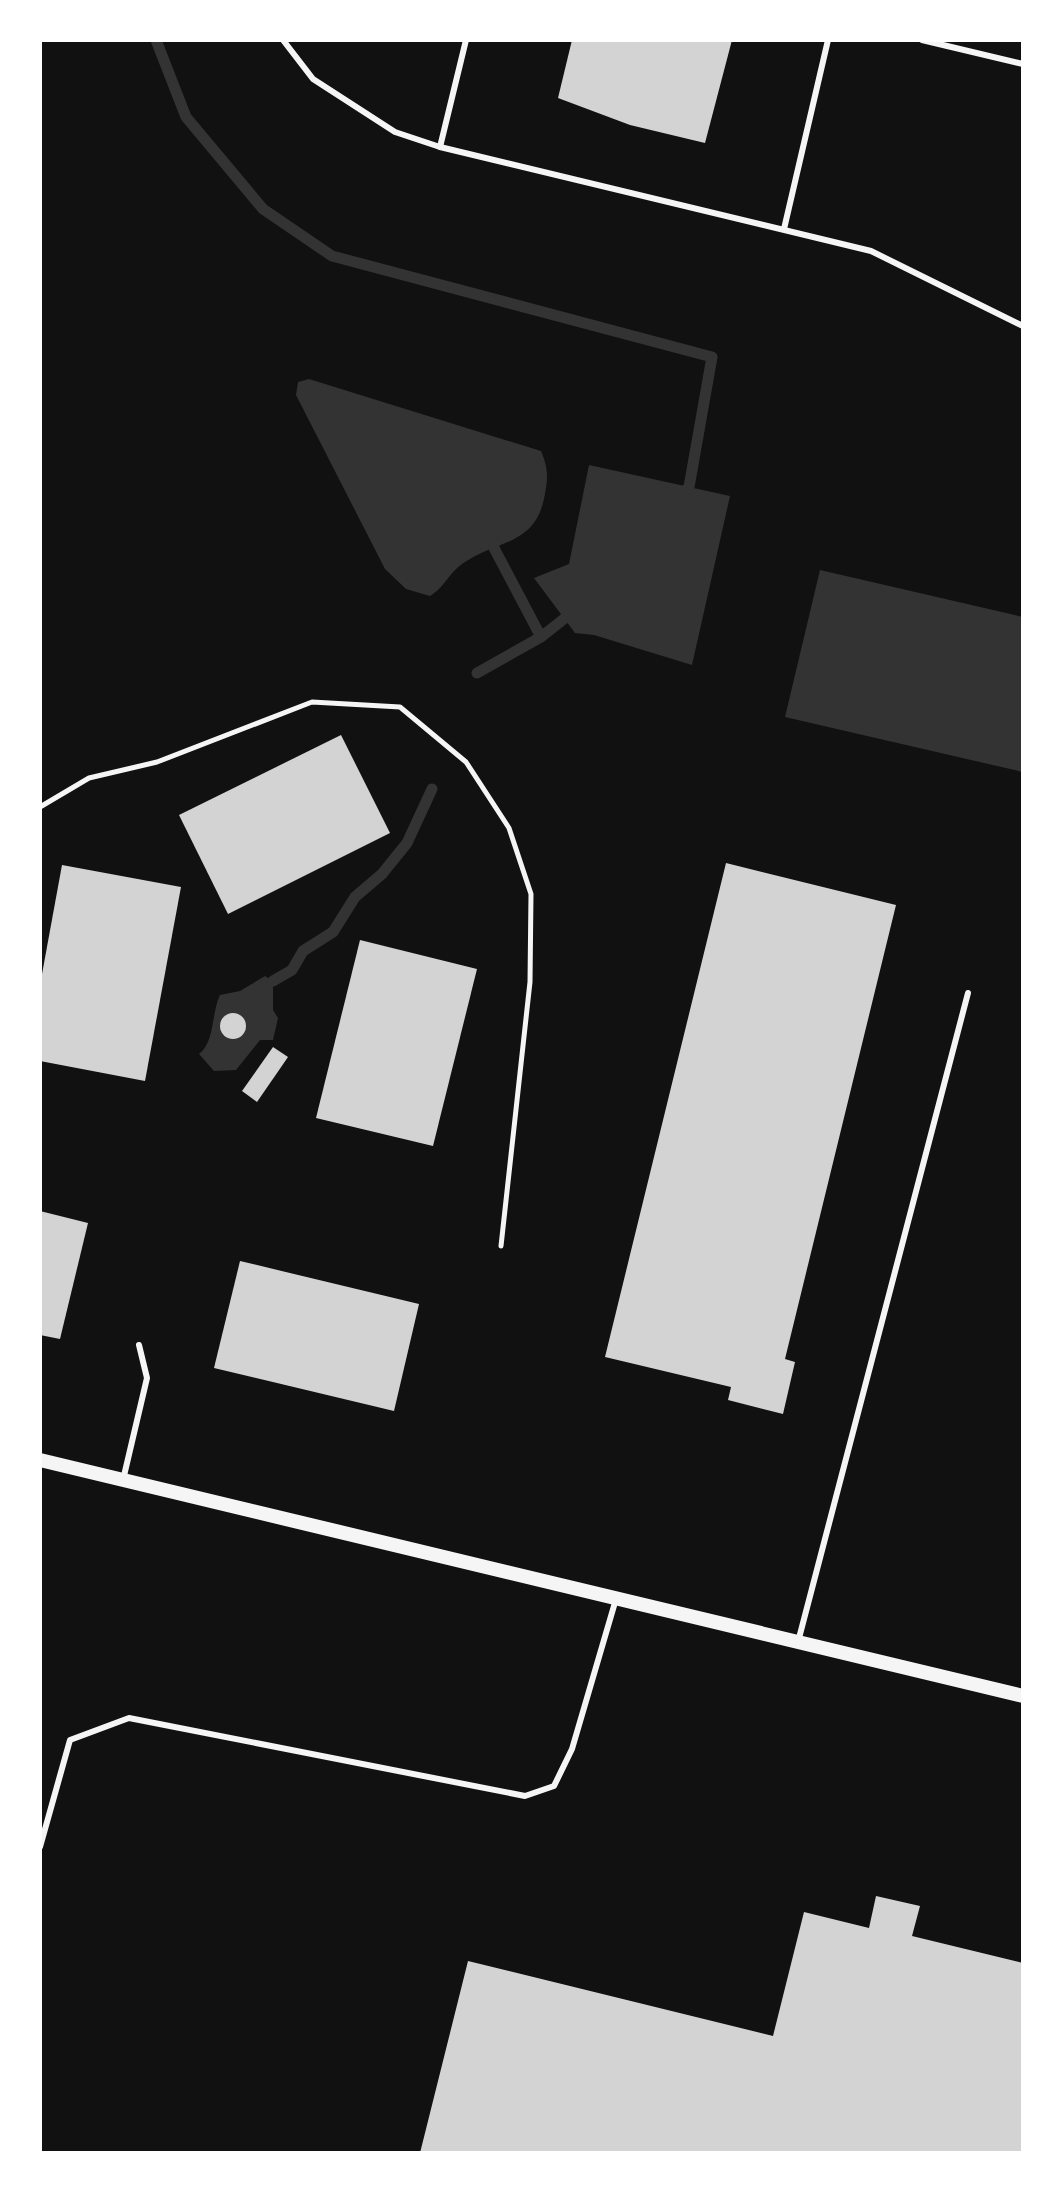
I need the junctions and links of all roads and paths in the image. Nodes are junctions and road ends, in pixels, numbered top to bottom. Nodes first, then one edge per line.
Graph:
1 (283, 40) edge
2 (466, 40) edge
3 (828, 40) edge
4 (922, 40) edge
5 (1023, 64) edge
6 (440, 147) junction
7 (784, 229) junction
8 (1023, 326) edge
9 (40, 807) edge
10 (968, 993) dead end
11 (501, 1246) dead end
12 (139, 1345) dead end
13 (40, 1460) edge
14 (123, 1480) junction
15 (616, 1599) junction
16 (798, 1642) junction
17 (1023, 1696) edge
18 (40, 1847) edge

1 - 6 lane
2 - 6 lane
3 - 7 lane
4 - 5 lane
6 - 7 lane
7 - 8 lane
9 - 11 path
10 - 16 lane
12 - 14 lane
13 - 14 street
14 - 15 street
15 - 16 street
15 - 18 lane
16 - 17 street

